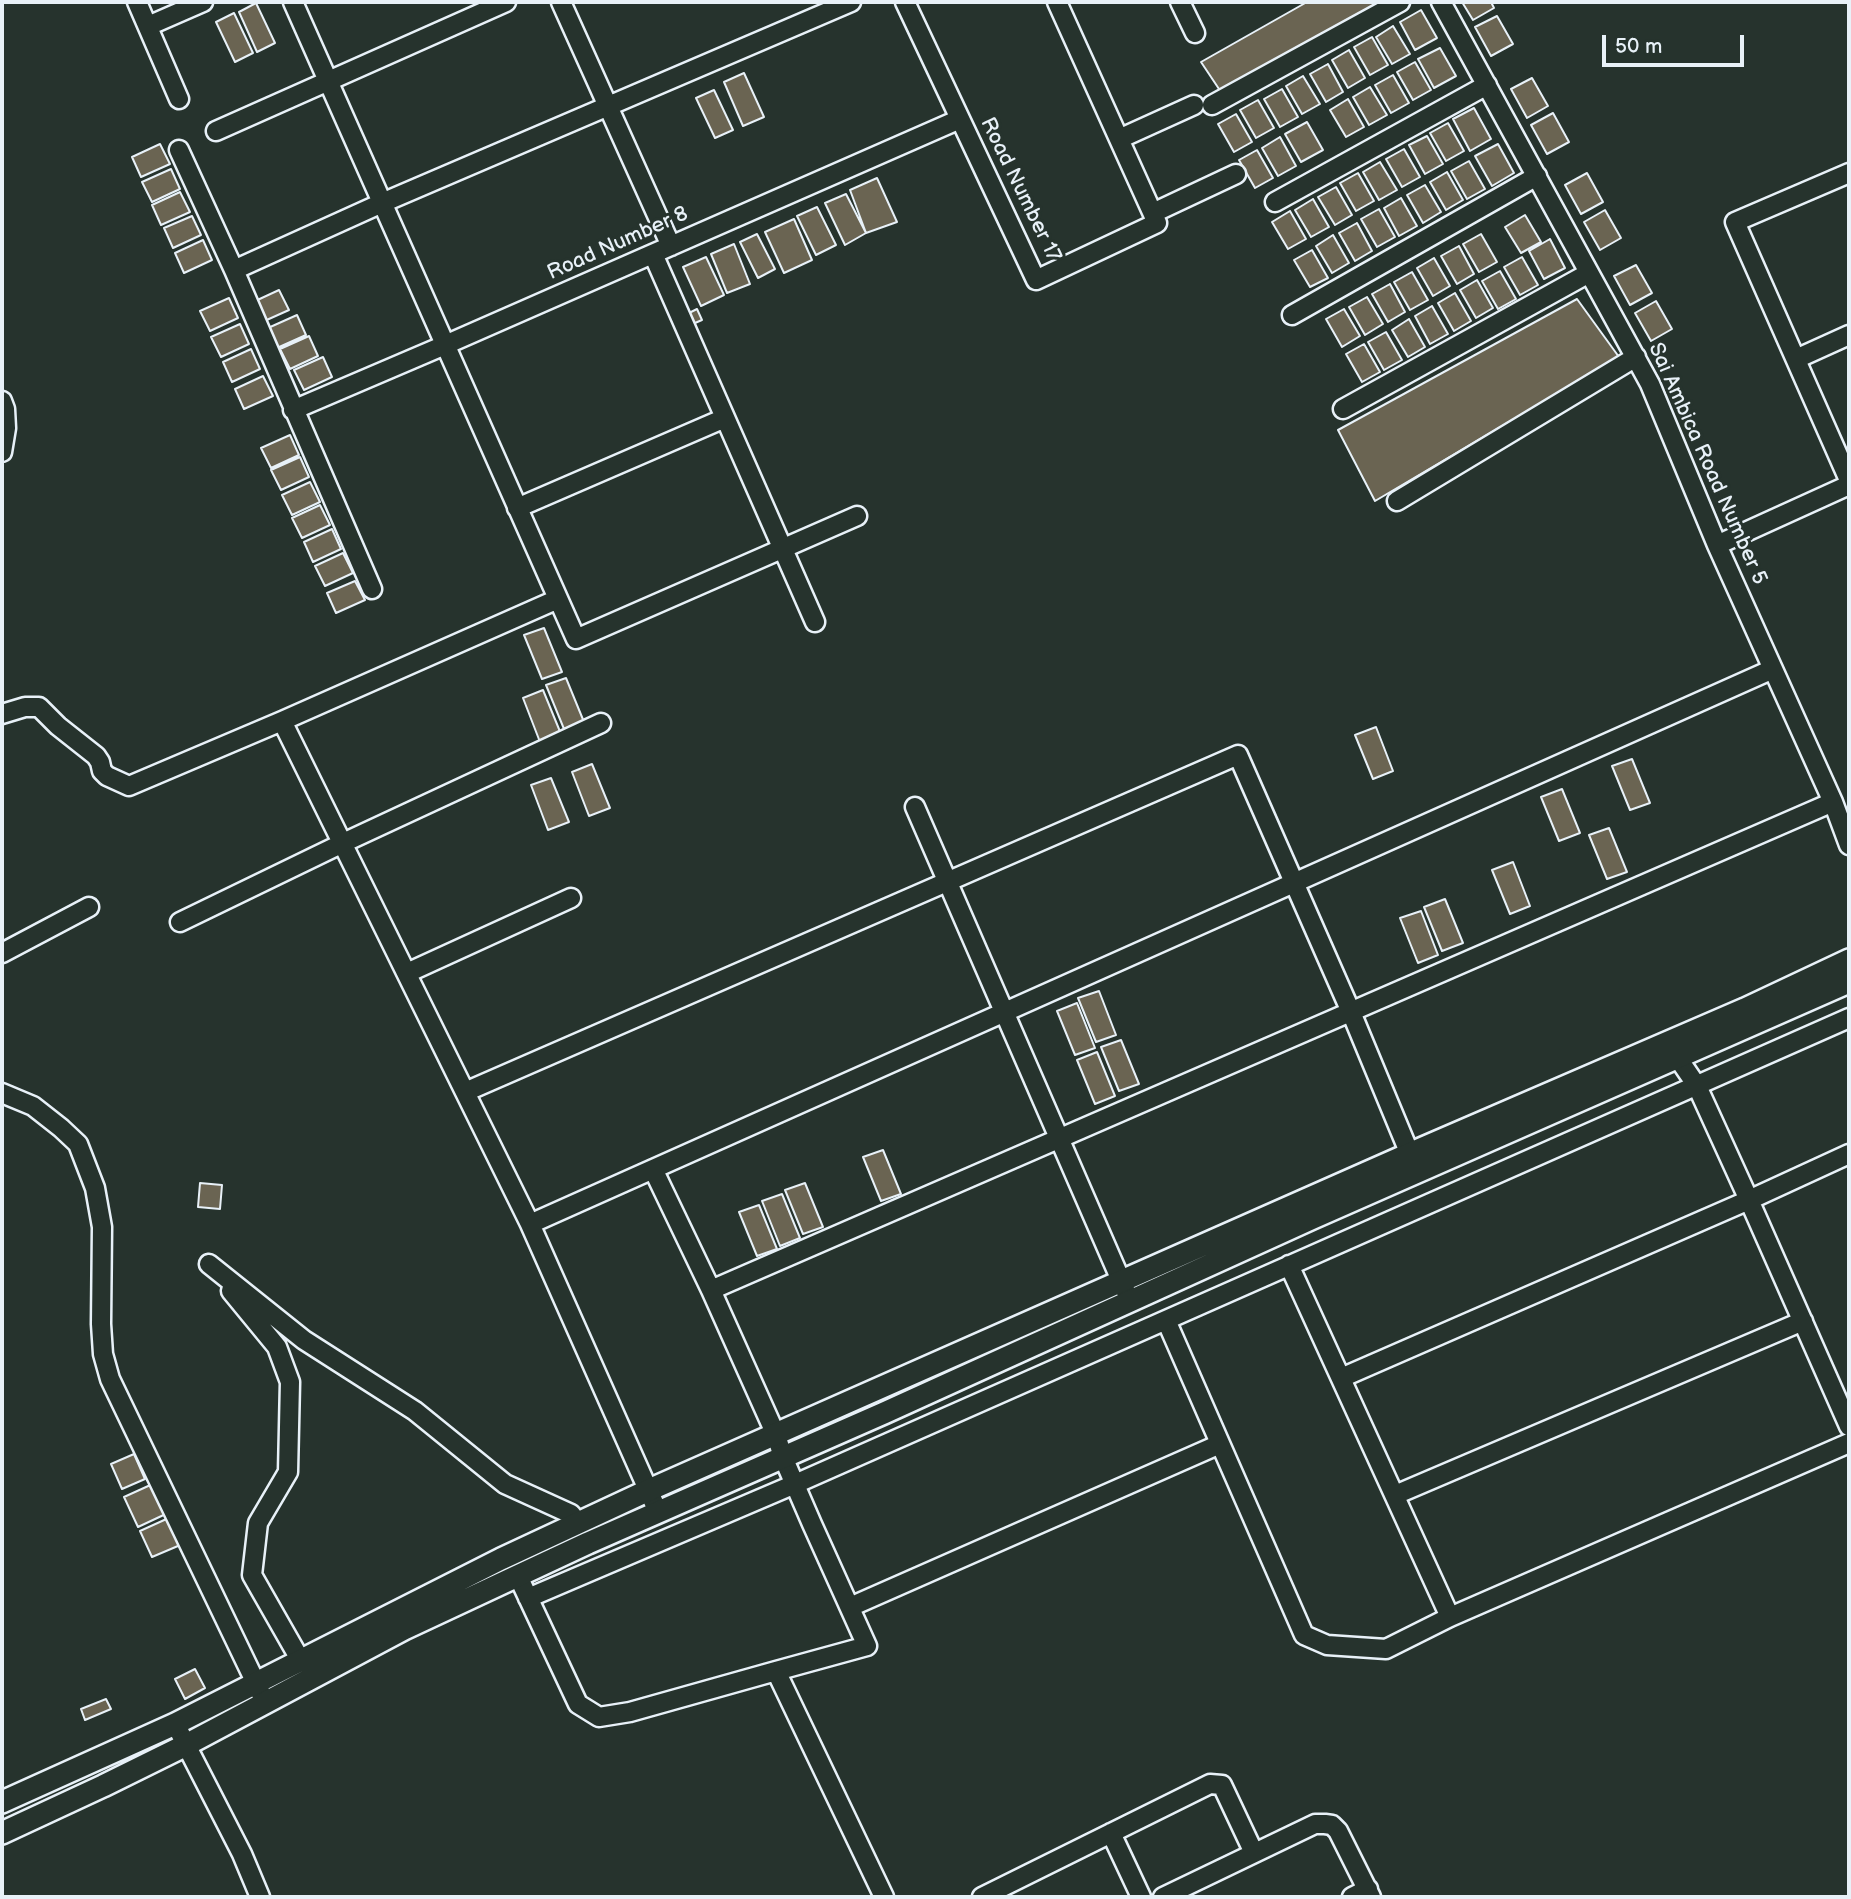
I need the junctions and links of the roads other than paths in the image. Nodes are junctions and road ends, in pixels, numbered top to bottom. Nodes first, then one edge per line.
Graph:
1 (137, 2) edge
2 (203, 2) edge
3 (293, 2) edge
4 (506, 2) edge
5 (561, 2) edge
6 (850, 2) edge
7 (905, 2) edge
8 (1057, 2) edge
9 (1180, 2) edge
10 (1400, 2) edge
11 (1441, 2) edge
12 (148, 26) junction
13 (1195, 33) dead end
14 (328, 81) junction
15 (1486, 85) junction
16 (180, 99) dead end
17 (608, 106) junction
18 (960, 119) junction
19 (216, 131) dead end
20 (1119, 139) junction
21 (179, 150) dead end
22 (1849, 173) edge
23 (1236, 174) dead end
24 (1536, 176) junction
25 (1275, 202) dead end
26 (383, 203) junction
27 (1155, 218) junction
28 (671, 246) junction
29 (653, 254) junction
30 (234, 270) junction
31 (1589, 273) junction
32 (1292, 315) dead end
33 (1849, 335) edge
34 (445, 345) junction
35 (1636, 357) junction
36 (1796, 359) junction
37 (2, 401) edge
38 (293, 410) junction
39 (1343, 410) dead end
40 (725, 418) junction
41 (2, 452) edge
42 (1849, 480) edge
43 (1849, 485) edge
44 (1396, 501) dead end
45 (517, 508) junction
46 (857, 516) dead end
47 (1717, 545) junction
48 (782, 548) junction
49 (372, 589) dead end
50 (558, 599) junction
51 (815, 622) dead end
52 (1773, 669) junction
53 (2, 714) edge
54 (282, 721) junction
55 (601, 723) dead end
56 (1833, 802) junction
57 (915, 807) dead end
58 (343, 843) junction
59 (1849, 845) edge
60 (947, 882) junction
61 (1294, 883) junction
62 (571, 898) dead end
63 (89, 907) dead end
64 (180, 922) dead end
65 (2, 953) edge
66 (1849, 960) edge
67 (407, 973) junction
68 (1849, 982) edge
69 (1004, 1012) junction
70 (1351, 1012) junction
71 (1849, 1018) edge
72 (1673, 1050) junction
73 (1697, 1086) junction
74 (465, 1092) junction
75 (2, 1093) edge
76 (1059, 1139) junction
77 (1849, 1154) edge
78 (1413, 1163) junction
79 (653, 1168) junction
80 (1749, 1199) junction
81 (530, 1224) junction
82 (1289, 1265) junction
83 (711, 1290) junction
84 (1126, 1292) junction
85 (1166, 1320) junction
86 (1803, 1321) junction
87 (1341, 1378) junction
88 (1849, 1426) edge
89 (776, 1435) junction
90 (1849, 1443) edge
91 (1220, 1444) junction
92 (783, 1457) junction
93 (795, 1484) junction
94 (649, 1490) junction
95 (1395, 1494) junction
96 (658, 1512) junction
97 (578, 1523) junction
98 (588, 1543) junction
99 (518, 1576) junction
100 (528, 1598) junction
101 (850, 1607) junction
102 (1450, 1617) junction
103 (301, 1661) junction
104 (776, 1671) junction
105 (261, 1693) junction
106 (175, 1724) junction
107 (186, 1745) junction
108 (2, 1802) edge
109 (2, 1833) edge
110 (1111, 1833) junction
111 (1254, 1853) junction
112 (1364, 1895) edge
113 (260, 1897) edge
114 (884, 1897) edge
115 (982, 1897) edge
116 (1140, 1897) edge
117 (1163, 1897) edge

1 - 12 street
2 - 12 street
3 - 14 street
4 - 14 street
5 - 17 street
6 - 17 street
7 - 18 street, Road Number 17
8 - 20 street
9 - 13 street
10 - 20 street
11 - 15 street, Sai Ambica Road Number 5
12 - 16 street
14 - 19 street
14 - 26 street
15 - 24 street, Sai Ambica Road Number 5
15 - 25 street
17 - 26 street
17 - 28 street
18 - 27 street, Road Number 17
18 - 28 street, Road Number 8
20 - 27 street
21 - 30 street
22 - 36 street
23 - 27 street
24 - 31 street, Sai Ambica Road Number 5
24 - 32 street
26 - 30 street
26 - 34 street
28 - 29 street, Road Number 8
29 - 34 street, Road Number 8
29 - 40 street
30 - 38 street
31 - 35 street, Sai Ambica Road Number 5
31 - 39 street
33 - 36 street
34 - 38 street, Road Number 8
34 - 45 street
35 - 44 street
35 - 47 street, Sai Ambica Road Number 5
36 - 42 street
37 - 41 street
38 - 49 street
40 - 45 street
40 - 48 street
43 - 47 street
45 - 50 street
46 - 48 street
47 - 52 street, Sai Ambica Road Number 5
48 - 50 street
48 - 51 street
50 - 54 street
52 - 56 street, Sai Ambica Road Number 5
52 - 61 street
53 - 54 street
54 - 58 street
55 - 58 street
56 - 59 street, Sai Ambica Road Number 5
56 - 70 street
57 - 60 street
58 - 64 street
58 - 67 street
60 - 61 street
60 - 69 street
60 - 74 street
61 - 69 street
61 - 70 street
62 - 67 street
63 - 65 street
66 - 72 street
67 - 74 street
68 - 72 street
69 - 76 street
69 - 79 street
70 - 76 street
70 - 78 street
71 - 73 street
72 - 73 street
72 - 78 street
73 - 80 street
73 - 82 street
74 - 81 street
75 - 105 street
76 - 83 street
76 - 84 street
77 - 80 street
78 - 84 street
79 - 81 street
79 - 83 street
80 - 86 street
80 - 87 street
81 - 94 street
82 - 85 street
82 - 87 street
83 - 89 street
84 - 89 street
84 - 92 street
85 - 91 street
85 - 93 street
86 - 88 street
86 - 95 street
87 - 95 street
89 - 92 street
89 - 94 street
90 - 102 street
91 - 101 street
91 - 102 street
92 - 93 street
92 - 96 street
93 - 100 street
93 - 101 street
94 - 96 street
94 - 97 street
95 - 102 street
96 - 98 street
97 - 98 street
97 - 103 street
97 - 103 street
98 - 99 street
99 - 100 street
99 - 105 street
100 - 104 street
101 - 104 street
103 - 105 street
104 - 114 street
105 - 106 street
105 - 107 street
106 - 107 street
106 - 108 street
107 - 109 street
107 - 113 street
110 - 111 street
110 - 115 street
110 - 116 street
111 - 112 street
111 - 117 street

